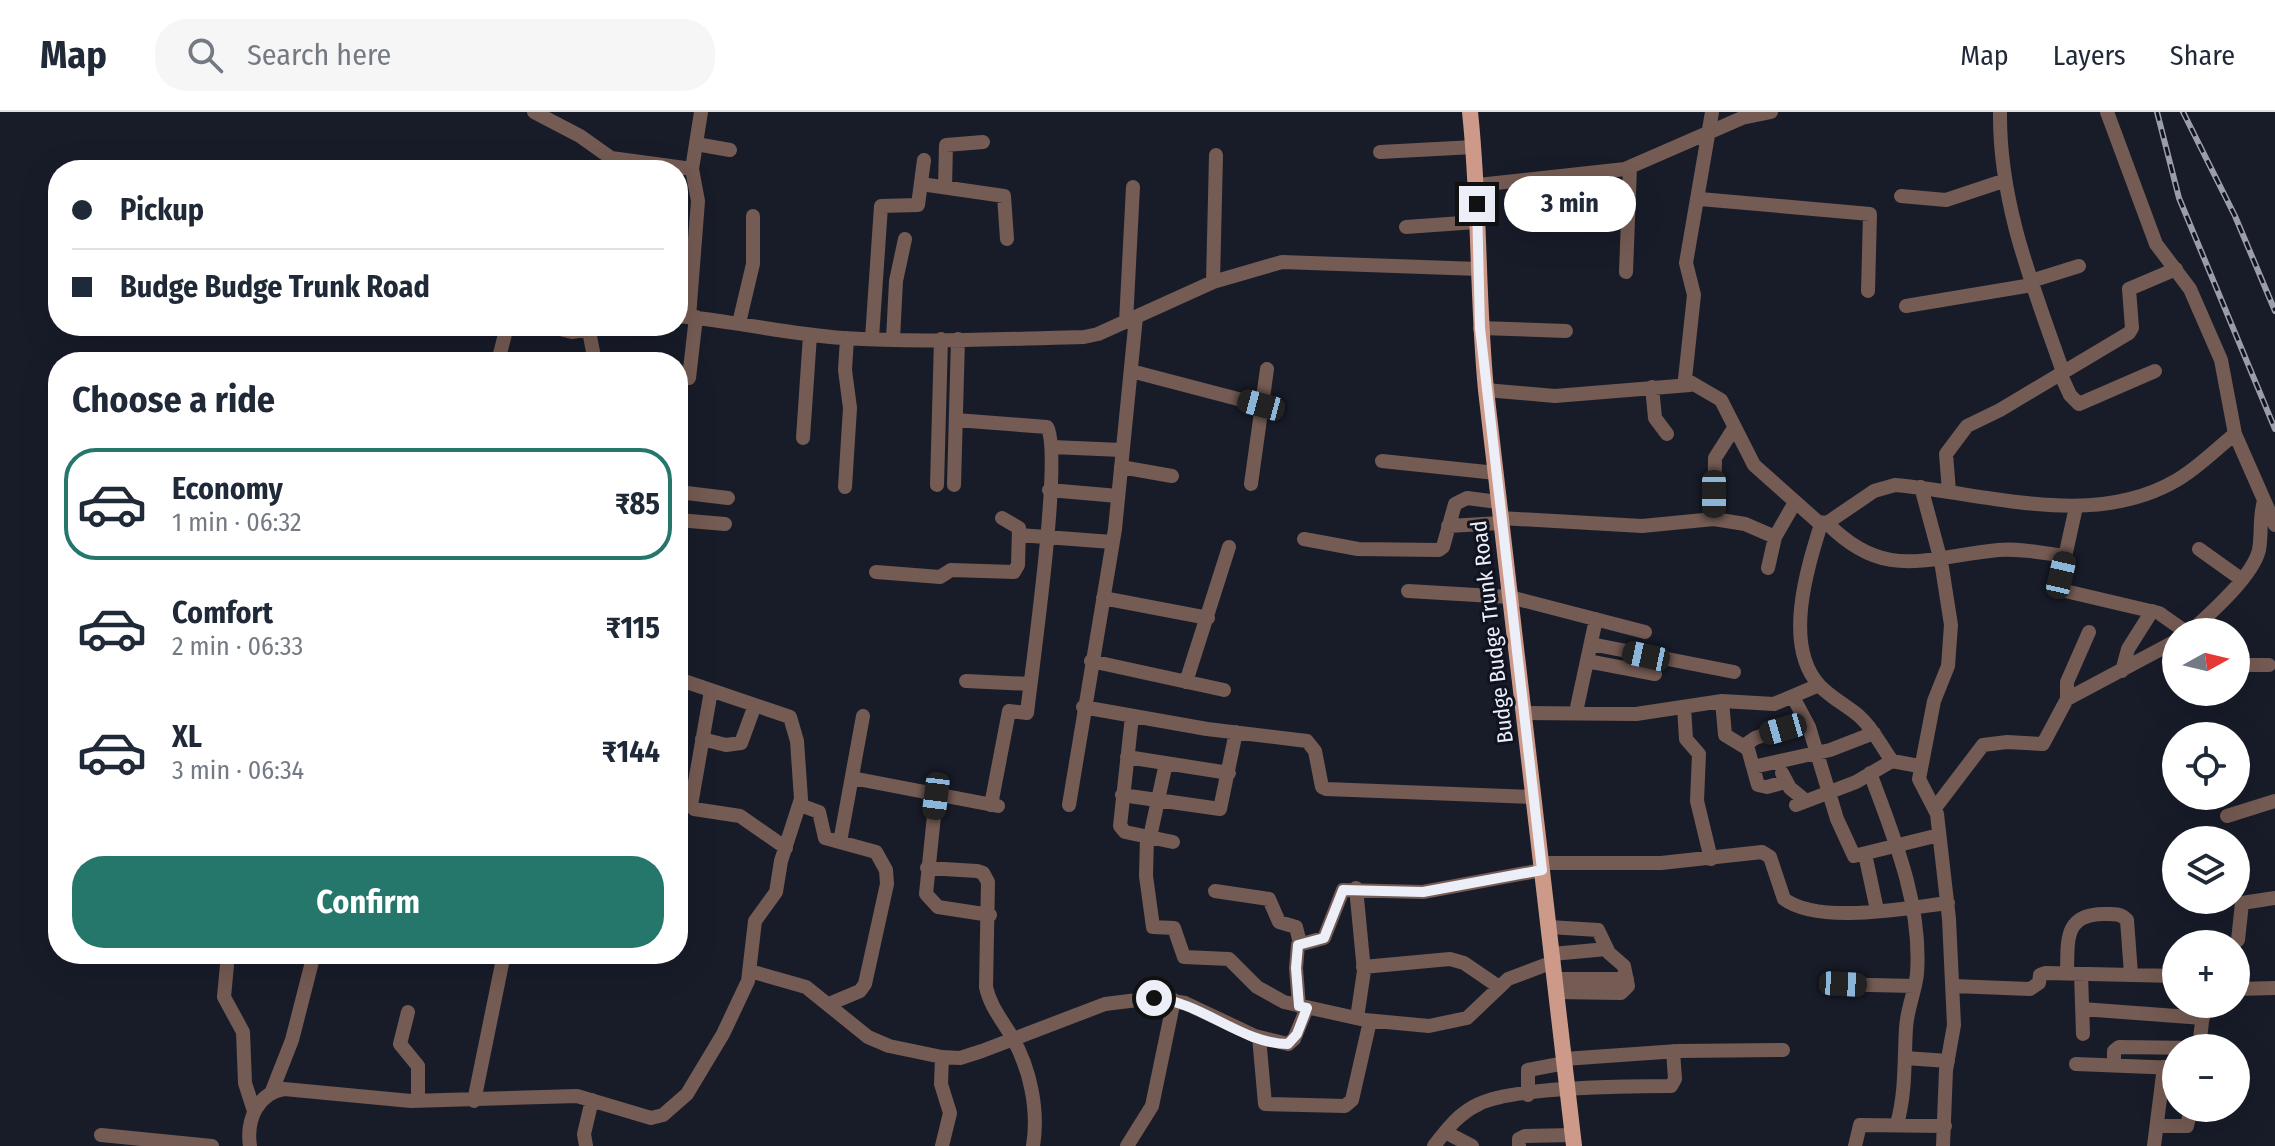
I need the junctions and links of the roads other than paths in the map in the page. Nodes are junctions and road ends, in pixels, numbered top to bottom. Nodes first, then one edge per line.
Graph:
1 (534, 112) edge
2 (701, 112) edge
3 (1470, 112) edge
4 (1712, 112) edge
5 (1771, 112) edge
6 (2000, 112) edge
7 (2107, 112) edge
8 (1711, 131) junction
9 (983, 142) dead end
10 (696, 144) junction
11 (1474, 147) junction
12 (730, 150) dead end
13 (1380, 152) dead end
14 (1216, 155) dead end
15 (626, 160) edge
16 (924, 160) dead end
17 (1630, 167) junction
18 (688, 168) edge
19 (692, 169) junction
20 (2003, 181) junction
21 (921, 184) junction
22 (1478, 185) junction
23 (945, 187) junction
24 (1133, 187) dead end
25 (1901, 196) dead end
26 (1700, 199) junction
27 (753, 216) dead end
28 (1476, 222) junction
29 (1406, 227) dead end
30 (905, 239) dead end
31 (1007, 239) dead end
32 (688, 250) edge
33 (2079, 266) dead end
34 (1479, 269) junction
35 (2176, 269) junction
36 (1626, 272) dead end
37 (1213, 282) junction
38 (2032, 283) junction
39 (1868, 291) dead end
40 (1906, 306) dead end
41 (688, 317) edge
42 (1131, 319) junction
43 (739, 323) junction
44 (1480, 328) junction
45 (1566, 331) dead end
46 (810, 335) junction
47 (847, 338) junction
48 (872, 338) junction
49 (893, 339) junction
50 (941, 339) junction
51 (958, 339) junction
52 (1267, 369) dead end
53 (1131, 371) junction
54 (2155, 371) dead end
55 (2062, 372) junction
56 (689, 378) dead end
57 (1690, 385) junction
58 (1652, 387) junction
59 (1486, 390) junction
60 (1261, 405) junction
61 (956, 420) junction
62 (1734, 428) junction
63 (1667, 434) dead end
64 (2235, 434) junction
65 (803, 438) dead end
66 (1052, 447) junction
67 (1122, 450) junction
68 (1382, 461) dead end
69 (1121, 467) junction
70 (1496, 473) junction
71 (1172, 476) dead end
72 (1251, 484) dead end
73 (937, 485) dead end
74 (954, 485) dead end
75 (845, 487) dead end
76 (1921, 487) junction
77 (1049, 490) junction
78 (1949, 491) junction
79 (688, 493) edge
80 (1118, 496) junction
81 (728, 498) dead end
82 (2264, 501) junction
83 (1794, 504) junction
84 (2076, 507) junction
85 (1500, 514) junction
86 (1002, 518) dead end
87 (1714, 519) junction
88 (688, 521) edge
89 (1824, 523) junction
90 (725, 524) dead end
91 (2275, 525) edge
92 (1448, 526) junction
93 (1019, 535) junction
94 (1046, 537) junction
95 (1775, 537) junction
96 (1304, 539) dead end
97 (1112, 542) junction
98 (1229, 547) dead end
99 (2199, 549) dead end
100 (2065, 556) junction
101 (1941, 561) junction
102 (1768, 568) dead end
103 (876, 572) dead end
104 (2241, 579) junction
105 (1408, 591) dead end
106 (1510, 597) junction
107 (1103, 598) junction
108 (2152, 611) junction
109 (1208, 618) junction
110 (2164, 618) edge
111 (2202, 618) edge
112 (1596, 619) junction
113 (1645, 632) dead end
114 (2089, 632) dead end
115 (1591, 644) junction
116 (2162, 649) edge
117 (2159, 651) junction
118 (2162, 652) edge
119 (1091, 661) junction
120 (1587, 661) junction
121 (2250, 665) edge
122 (2269, 665) dead end
123 (2122, 671) junction
124 (1734, 672) dead end
125 (1655, 674) dead end
126 (966, 681) dead end
127 (1186, 682) junction
128 (688, 683) edge
129 (1030, 684) junction
130 (1819, 685) junction
131 (1224, 690) dead end
132 (711, 691) junction
133 (1793, 697) junction
134 (2067, 699) junction
135 (1722, 701) junction
136 (755, 705) junction
137 (1083, 707) junction
138 (1684, 707) junction
139 (1576, 712) junction
140 (1523, 713) junction
141 (863, 716) dead end
142 (1132, 716) junction
143 (1806, 722) junction
144 (1236, 732) junction
145 (1874, 733) junction
146 (702, 739) junction
147 (1745, 745) junction
148 (1817, 752) junction
149 (1127, 757) junction
150 (1781, 761) junction
151 (1892, 761) junction
152 (1166, 763) junction
153 (1919, 766) junction
154 (1753, 767) junction
155 (1229, 773) junction
156 (1870, 773) junction
157 (852, 778) junction
158 (1785, 782) junction
159 (1831, 792) junction
160 (1122, 795) junction
161 (936, 796) junction
162 (1533, 797) junction
163 (1158, 801) junction
164 (2275, 801) edge
165 (800, 805) junction
166 (1069, 805) dead end
167 (1935, 808) junction
168 (2227, 816) dead end
169 (1939, 835) junction
170 (1148, 837) junction
171 (840, 842) junction
172 (1173, 842) dead end
173 (1897, 845) junction
174 (786, 848) junction
175 (1865, 854) junction
176 (1711, 859) junction
177 (1542, 867) junction
178 (927, 868) junction
179 (1356, 888) junction
180 (1215, 891) dead end
181 (2275, 898) edge
182 (1948, 903) junction
183 (1913, 907) junction
184 (1877, 910) junction
185 (990, 915) junction
186 (1549, 927) junction
187 (2239, 930) edge
188 (1300, 943) junction
189 (1607, 949) junction
190 (227, 964) edge
191 (311, 964) edge
192 (502, 964) edge
193 (1363, 967) junction
194 (750, 971) junction
195 (1554, 972) junction
196 (2074, 974) junction
197 (2131, 974) junction
198 (2162, 975) edge
199 (1826, 984) dead end
200 (1915, 986) junction
201 (1953, 986) junction
202 (1499, 987) junction
203 (2275, 988) edge
204 (2250, 989) edge
205 (1174, 1000) junction
206 (829, 1004) junction
207 (1303, 1007) junction
208 (2082, 1009) junction
209 (2162, 1010) edge
210 (408, 1012) dead end
211 (1363, 1019) junction
212 (2083, 1034) dead end
213 (1259, 1037) junction
214 (1013, 1038) junction
215 (2162, 1048) edge
216 (1783, 1050) dead end
217 (1673, 1051) junction
218 (942, 1057) junction
219 (1905, 1058) junction
220 (1564, 1061) junction
221 (1948, 1061) junction
222 (2076, 1064) dead end
223 (2114, 1065) junction
224 (2162, 1068) edge
225 (272, 1091) junction
226 (1568, 1091) junction
227 (1528, 1095) junction
228 (592, 1100) junction
229 (418, 1101) junction
230 (474, 1101) junction
231 (2162, 1104) edge
232 (254, 1111) junction
233 (2187, 1122) edge
234 (1897, 1124) junction
235 (1945, 1126) junction
236 (2157, 1126) junction
237 (1445, 1132) junction
238 (101, 1135) dead end
239 (1574, 1140) edge
240 (212, 1146) edge
241 (250, 1146) edge
242 (586, 1146) edge
243 (942, 1146) edge
244 (1033, 1146) edge
245 (1127, 1146) edge
246 (1434, 1146) edge
247 (1472, 1146) edge
248 (1519, 1146) edge
249 (1855, 1146) edge
250 (1943, 1146) edge
251 (2154, 1146) edge

1 - 15 street
2 - 10 street
3 - 11 main road, Budge Budge Trunk Road
4 - 8 street
5 - 8 street
6 - 20 street
7 - 35 street
8 - 17 street
8 - 26 street
9 - 23 street
10 - 12 street
10 - 19 street
11 - 13 street
11 - 22 main road, Budge Budge Trunk Road
14 - 37 street
16 - 21 street
17 - 22 street
17 - 36 street
18 - 19 street
19 - 32 street
20 - 25 street
20 - 38 street
21 - 23 street
21 - 48 street
22 - 28 main road, Budge Budge Trunk Road
23 - 31 street
24 - 42 street
26 - 39 street
26 - 57 street
27 - 43 street
28 - 29 street
28 - 34 main road, Budge Budge Trunk Road
30 - 49 street
33 - 38 street
34 - 37 street
34 - 44 main road, Budge Budge Trunk Road
35 - 55 street
35 - 64 street
37 - 42 street
38 - 40 street
38 - 55 street
41 - 43 street
41 - 56 street
42 - 51 street
42 - 53 street
43 - 46 street
44 - 45 street
44 - 59 main road, Budge Budge Trunk Road
46 - 47 street
46 - 65 street
47 - 48 street
47 - 75 street
48 - 49 street
49 - 50 street
50 - 51 street
50 - 73 street
51 - 61 street
52 - 60 street
53 - 60 street
53 - 67 street
54 - 55 street
55 - 78 street
57 - 58 street
57 - 62 street
58 - 59 street
58 - 63 street
59 - 70 main road, Budge Budge Trunk Road
60 - 72 street
61 - 66 street
61 - 74 street
62 - 83 street
62 - 87 street
64 - 82 street
64 - 84 street
66 - 67 street
66 - 77 street
67 - 69 street
68 - 70 street
69 - 71 street
69 - 80 street
70 - 85 main road, Budge Budge Trunk Road
76 - 78 street
76 - 89 street
76 - 101 street
77 - 80 street
77 - 94 street
78 - 84 street
79 - 81 street
80 - 97 street
82 - 91 street
82 - 104 street
83 - 89 street
83 - 95 street
84 - 100 street
85 - 87 street
85 - 92 street
85 - 92 street
85 - 106 main road, Budge Budge Trunk Road
86 - 93 street
87 - 95 street
88 - 90 street
89 - 101 street
89 - 130 street
92 - 96 street
93 - 94 street
93 - 103 street
94 - 97 street
94 - 129 street
95 - 102 street
97 - 107 street
98 - 109 street
99 - 104 street
100 - 101 street
100 - 108 street
101 - 153 street
104 - 111 street
105 - 106 street
106 - 112 street
106 - 140 main road, Budge Budge Trunk Road
107 - 109 street
107 - 119 street
108 - 110 street
108 - 123 street
109 - 127 street
112 - 113 street
112 - 115 street
114 - 134 street
115 - 120 street
115 - 124 street
116 - 117 street
117 - 118 street
117 - 123 street
119 - 127 street
119 - 137 street
120 - 125 street
120 - 139 street
121 - 122 street
123 - 134 street
126 - 129 street
127 - 131 street
128 - 132 street
129 - 161 street
130 - 133 street
130 - 145 street
132 - 136 street
132 - 146 street
133 - 135 street
133 - 143 street
134 - 167 street
135 - 138 street
135 - 147 street
136 - 146 street
136 - 165 street
137 - 142 street
137 - 166 street
138 - 139 street
138 - 176 street
139 - 140 street
140 - 162 main road, Budge Budge Trunk Road
141 - 157 street
142 - 144 street
142 - 149 street
143 - 147 street
143 - 148 street
144 - 155 street
144 - 162 street
145 - 148 street
145 - 151 street
146 - 174 street
147 - 154 street
148 - 150 street
148 - 159 street
149 - 152 street
149 - 160 street
150 - 154 street
150 - 158 street
151 - 153 street
151 - 156 street
152 - 155 street
152 - 163 street
153 - 167 street
154 - 158 street
155 - 163 street
156 - 159 street
156 - 173 street
157 - 161 street
157 - 171 street
158 - 159 street
159 - 175 street
160 - 163 street
160 - 170 street
161 - 178 street
162 - 177 main road, Budge Budge Trunk Road
163 - 170 street
164 - 168 street
165 - 171 street
165 - 174 street
167 - 169 street
169 - 173 street
169 - 182 street
170 - 172 street
170 - 207 street
171 - 206 street
173 - 175 street
173 - 183 street
174 - 194 street
175 - 184 street
176 - 177 street
176 - 184 street
177 - 179 street
177 - 186 main road, Budge Budge Trunk Road
178 - 185 street
178 - 185 street
179 - 188 street
179 - 193 street
180 - 188 street
181 - 187 street
182 - 183 street
182 - 201 street
183 - 184 street
183 - 200 street
185 - 214 street
186 - 189 street
186 - 195 main road, Budge Budge Trunk Road
188 - 207 street
189 - 195 street
189 - 195 street
190 - 232 street
191 - 225 street
192 - 230 street
193 - 202 street
193 - 211 street
194 - 206 street
194 - 228 street
195 - 202 street
195 - 220 main road, Budge Budge Trunk Road
196 - 197 street
196 - 197 street
196 - 201 street
196 - 208 street
197 - 198 street
199 - 200 street
200 - 219 street
201 - 221 street
202 - 211 street
203 - 204 street
205 - 213 street
205 - 214 street
205 - 245 street
206 - 218 street
207 - 211 street
207 - 213 street
208 - 209 street
208 - 212 street
210 - 229 street
211 - 213 street
214 - 218 street
214 - 244 street
215 - 223 street
216 - 217 street
217 - 220 street
217 - 226 street
218 - 243 street
219 - 221 street
219 - 234 street
220 - 226 main road, Budge Budge Trunk Road
220 - 227 street
221 - 235 street
222 - 223 street
223 - 224 street
225 - 229 street
225 - 232 street
226 - 227 street
226 - 239 main road, Budge Budge Trunk Road
227 - 237 street
228 - 230 street
228 - 242 street
229 - 230 street
231 - 236 street
232 - 241 street
233 - 236 street
234 - 235 street
234 - 249 street
235 - 250 street
236 - 251 street
237 - 246 street
237 - 247 street
238 - 240 street
239 - 248 street

